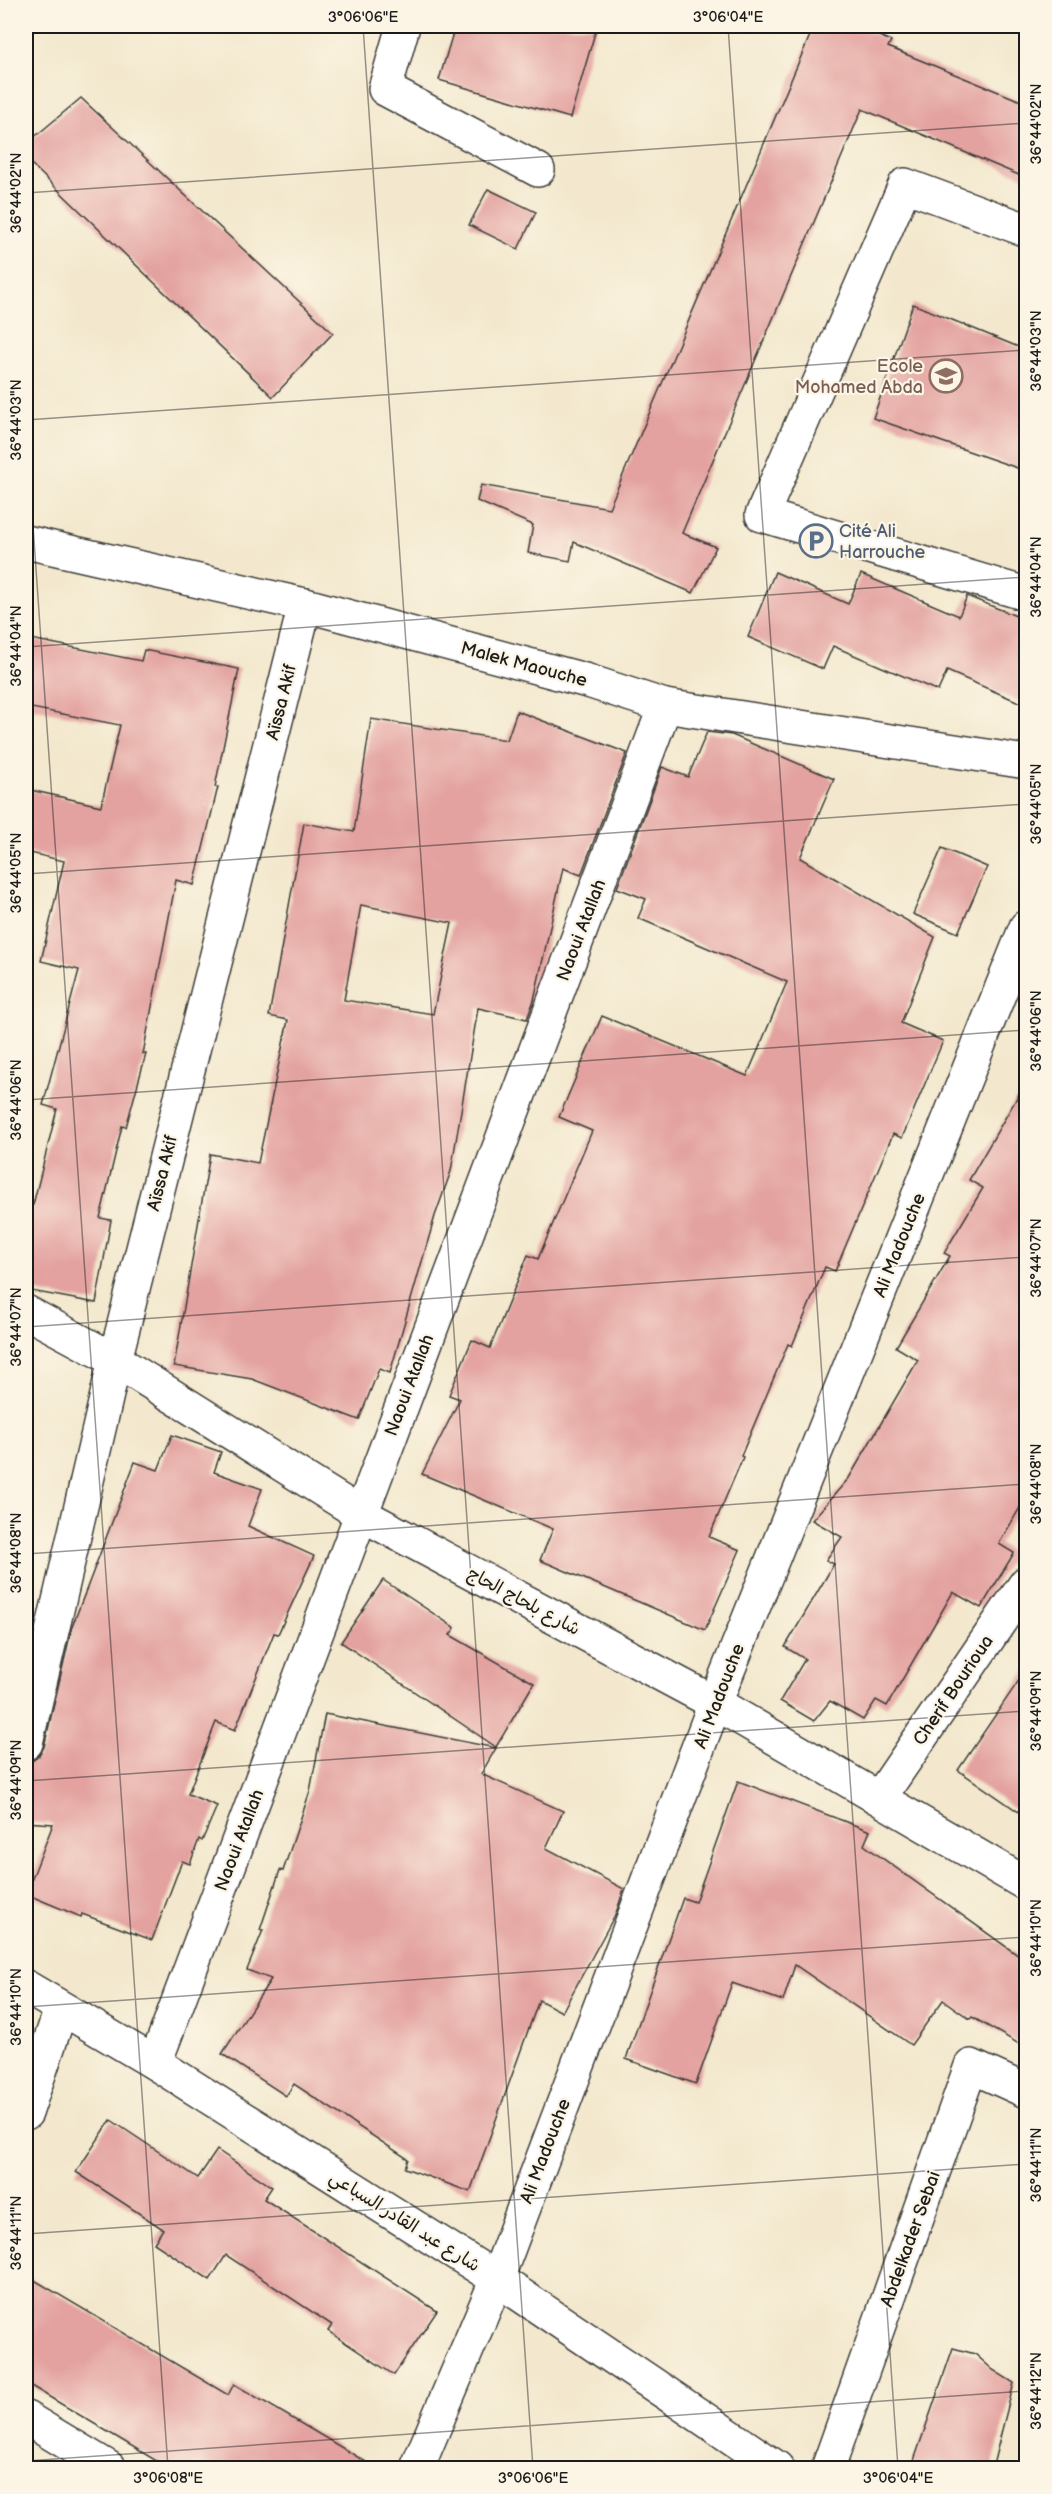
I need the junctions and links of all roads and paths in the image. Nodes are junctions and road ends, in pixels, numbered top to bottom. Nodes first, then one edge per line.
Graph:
1 (403, 26) edge
2 (538, 170) dead end
3 (1026, 231) edge
4 (26, 542) edge
5 (1026, 594) edge
6 (305, 605) junction
7 (666, 706) junction
8 (1026, 762) edge
9 (1026, 927) edge
10 (26, 1312) edge
11 (115, 1360) junction
12 (361, 1514) junction
13 (1026, 1583) edge
14 (716, 1703) junction
15 (26, 1743) edge
16 (880, 1797) junction
17 (1026, 1884) edge
18 (26, 1988) edge
19 (62, 2009) junction
20 (155, 2063) junction
21 (1026, 2091) edge
22 (26, 2113) edge
23 (497, 2279) junction
24 (26, 2418) edge
25 (109, 2469) edge
26 (417, 2469) edge
27 (777, 2469) edge
28 (828, 2469) edge

1 - 2 street
3 - 5 street
4 - 6 street, Malek Maouche
6 - 7 street, Malek Maouche
6 - 11 street, Aïssa Akif
7 - 8 street, Malek Maouche
7 - 12 street, Naoui Atallah
9 - 14 street, Ali Madouche
10 - 11 street, شارع بلحاج الحاج
11 - 12 street, شارع بلحاج الحاج
11 - 15 street, Aïssa Akif
12 - 14 street, شارع بلحاج الحاج
12 - 20 street, Naoui Atallah
13 - 16 street, Cherif Bourioua
14 - 16 street, شارع بلحاج الحاج
14 - 23 street, Ali Madouche
16 - 17 street, شارع بلحاج الحاج
18 - 19 street, شارع عبد القادر السباعي
19 - 20 street, شارع عبد القادر السباعي
19 - 22 street
20 - 23 street, شارع عبد القادر السباعي
21 - 28 street, Abdelkader Sebai
23 - 26 street, Ali Madouche
23 - 27 street, شارع عبد القادر السباعي
24 - 25 street

